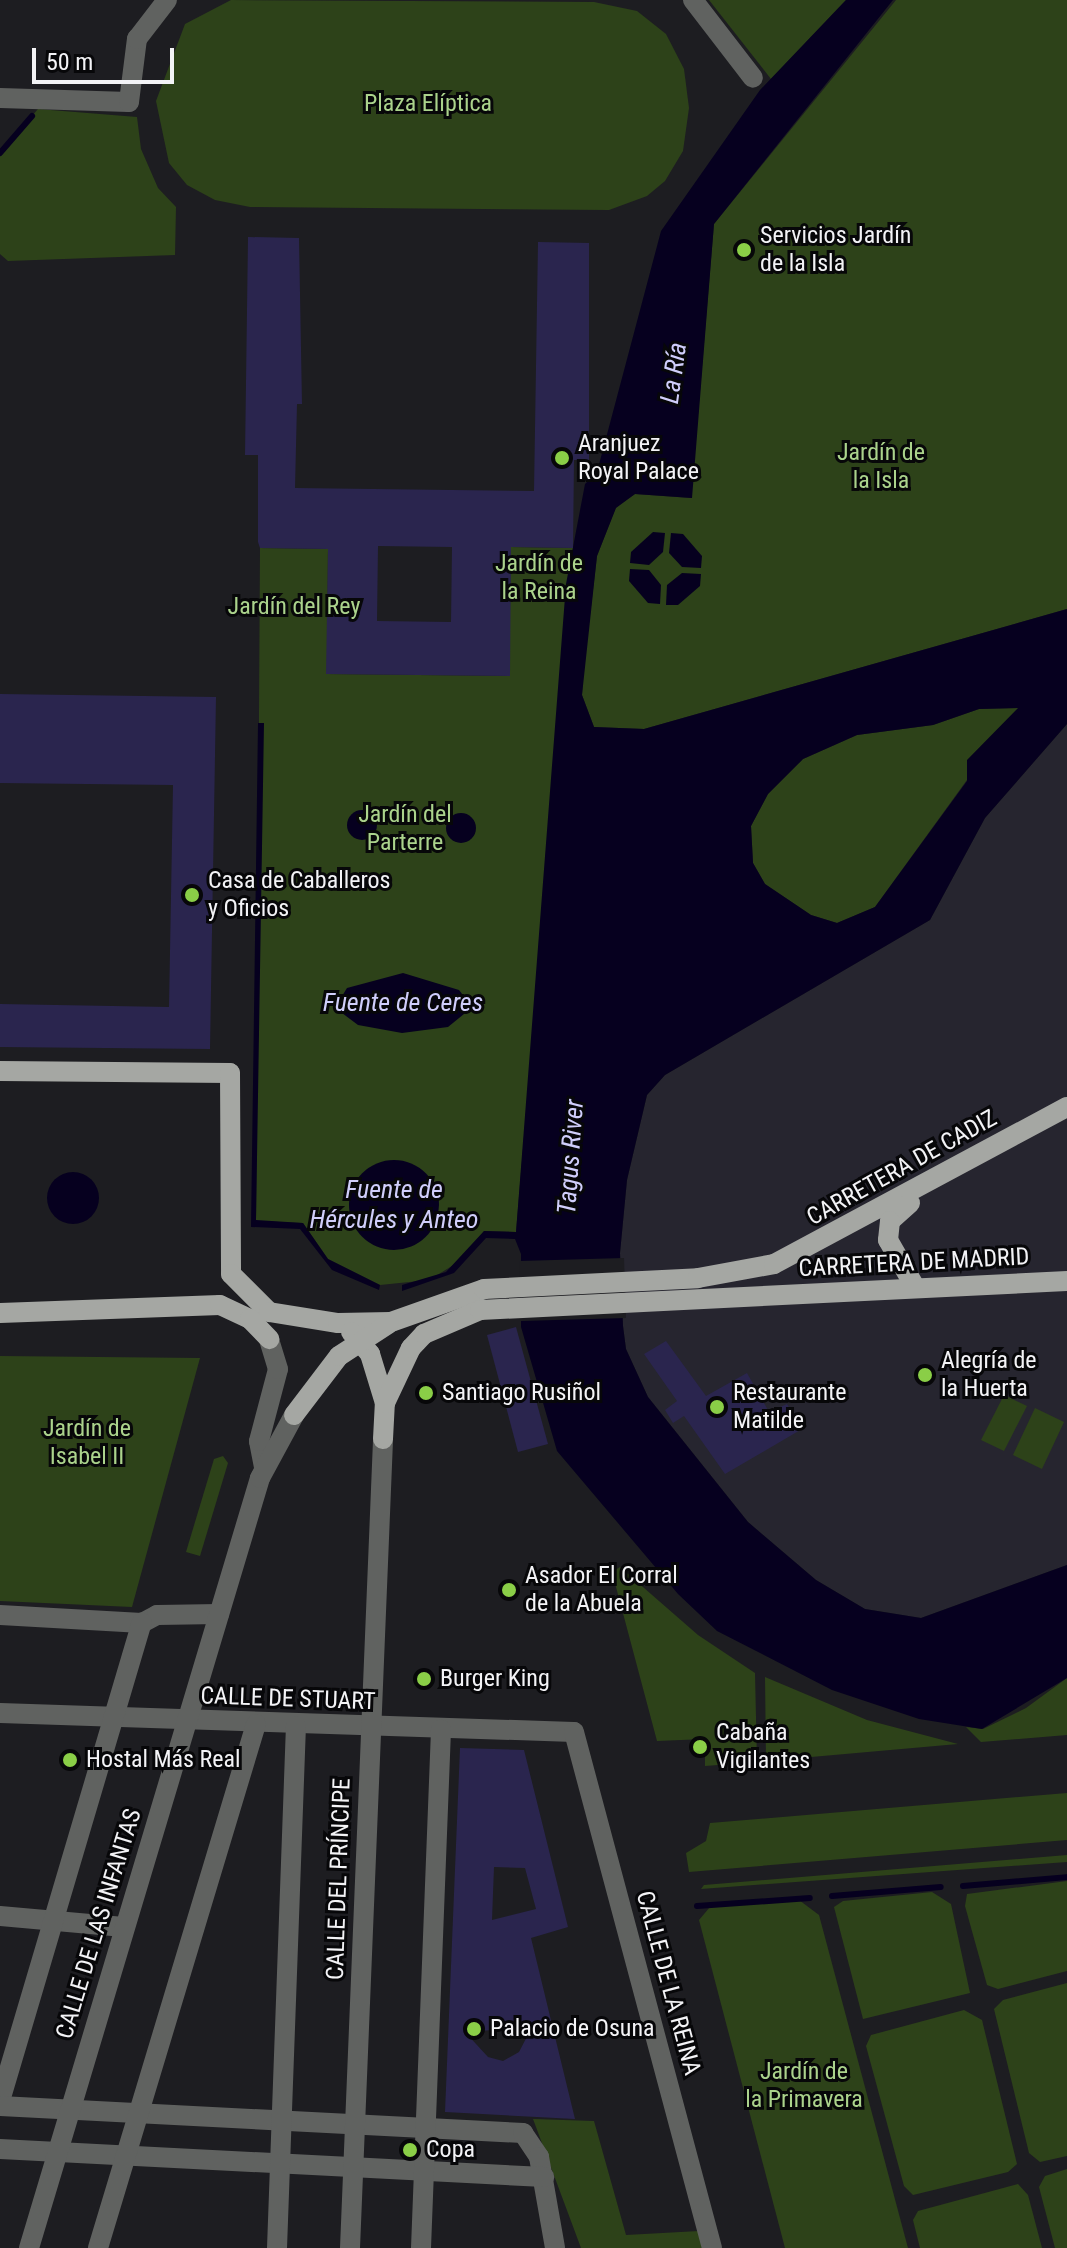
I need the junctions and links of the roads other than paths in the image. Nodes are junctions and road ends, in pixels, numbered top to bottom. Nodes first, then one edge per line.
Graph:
1 (693, 0) edge
2 (157, 4) edge
3 (753, 78) dead end
4 (0, 98) edge
5 (0, 1071) edge
6 (1067, 1107) edge
7 (923, 1185) junction
8 (231, 1274) junction
9 (1067, 1281) edge
10 (915, 1287) junction
11 (625, 1292) junction
12 (520, 1296) junction
13 (220, 1305) junction
14 (246, 1306) junction
15 (0, 1313) edge
16 (391, 1322) junction
17 (338, 1323) junction
18 (269, 1339) joint
19 (359, 1340) junction
20 (385, 1403) junction
21 (294, 1415) joint
22 (383, 1439) joint
23 (262, 1472) junction
24 (219, 1614) junction
25 (0, 1615) edge
26 (142, 1623) junction
27 (0, 1713) edge
28 (113, 1718) junction
29 (187, 1722) junction
30 (256, 1724) junction
31 (296, 1726) junction
32 (371, 1727) junction
33 (441, 1729) junction
34 (574, 1732) joint
35 (0, 1916) edge
36 (54, 1918) junction
37 (124, 1927) junction
38 (0, 2103) edge
39 (70, 2109) junction
40 (139, 2113) junction
41 (281, 2120) junction
42 (355, 2125) junction
43 (426, 2128) junction
44 (0, 2149) edge
45 (59, 2151) junction
46 (126, 2155) junction
47 (280, 2163) junction
48 (353, 2167) junction
49 (424, 2171) junction
50 (544, 2177) junction
51 (29, 2248) edge
52 (98, 2248) edge
53 (277, 2248) edge
54 (350, 2248) edge
55 (421, 2248) edge
56 (555, 2248) edge
57 (712, 2248) edge

1 - 3 street
2 - 4 street
5 - 8 main road
6 - 7 main road, CARRETERA DE CADIZ
7 - 10 main road
7 - 11 main road, CARRETERA DE CADIZ
8 - 13 main road
8 - 14 main road
9 - 10 main road, CARRETERA DE MADRID
10 - 11 main road, CARRETERA DE MADRID
11 - 12 main road
12 - 16 main road
12 - 20 main road
13 - 14 main road
13 - 15 main road
14 - 17 main road
14 - 18 main road
16 - 17 main road
16 - 19 main road
17 - 19 main road
18 - 23 street
19 - 20 main road
19 - 21 main road
20 - 22 main road
21 - 23 street
22 - 32 street, CALLE DEL PRÍNCIPE
23 - 24 street, CALLE DE LAS INFANTAS
24 - 26 street
24 - 29 street, CALLE DE LAS INFANTAS
25 - 26 street
26 - 28 street, CALLE DE LAS INFANTAS
27 - 28 street, CALLE DE STUART
28 - 29 street, CALLE DE STUART
28 - 36 street, CALLE DE LAS INFANTAS
29 - 30 street, CALLE DE STUART
29 - 37 street, CALLE DE LAS INFANTAS
30 - 31 street, CALLE DE STUART
30 - 40 street
31 - 32 street, CALLE DE STUART
31 - 41 street, CALLE DEL PRÍNCIPE
32 - 33 street, CALLE DE STUART
32 - 42 street, CALLE DEL PRÍNCIPE
33 - 34 street, CALLE DE STUART
33 - 43 street
34 - 57 street, CALLE DE LA REINA
35 - 36 street
36 - 37 street
36 - 38 street, CALLE DE LAS INFANTAS
37 - 39 street, CALLE DE LAS INFANTAS
38 - 39 street
39 - 40 street
39 - 45 street, CALLE DE LAS INFANTAS
40 - 41 street
40 - 46 street
41 - 42 street
41 - 47 street, CALLE DEL PRÍNCIPE
42 - 43 street
42 - 48 street, CALLE DEL PRÍNCIPE
43 - 49 street
43 - 50 street
44 - 45 street
45 - 46 street
45 - 51 street, CALLE DE LAS INFANTAS
46 - 47 street
46 - 52 street
47 - 48 street
47 - 53 street, CALLE DEL PRÍNCIPE
48 - 49 street
48 - 54 street, CALLE DEL PRÍNCIPE
49 - 50 street
49 - 55 street
50 - 56 street

